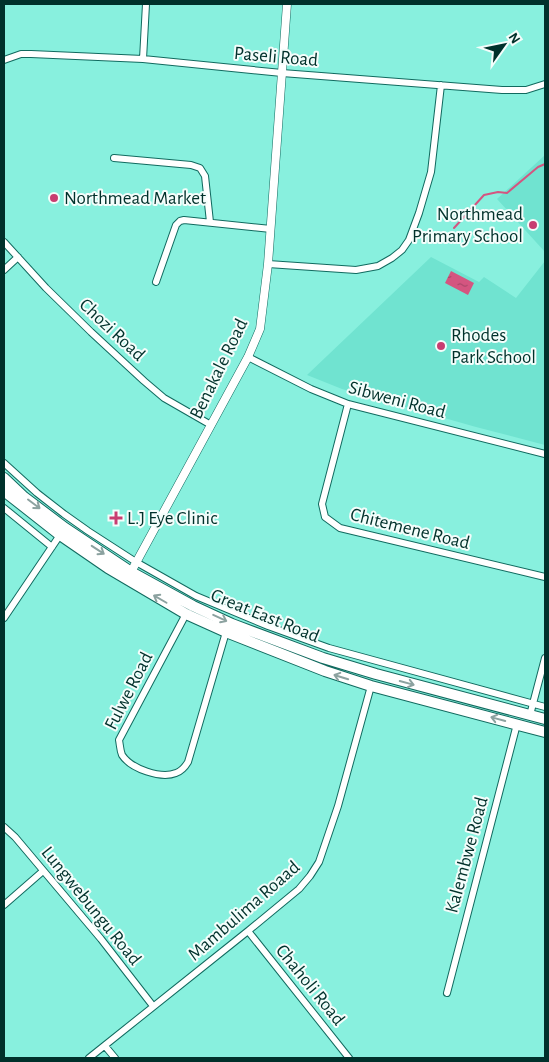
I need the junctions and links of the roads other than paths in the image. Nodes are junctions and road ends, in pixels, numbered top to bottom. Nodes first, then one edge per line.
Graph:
1 (146, 4) edge
2 (287, 4) edge
3 (143, 59) junction
4 (4, 60) edge
5 (282, 73) junction
6 (545, 84) edge
7 (442, 85) junction
8 (114, 158) dead end
9 (210, 222) junction
10 (271, 229) junction
11 (4, 242) edge
12 (18, 257) junction
13 (268, 264) junction
14 (4, 270) edge
15 (156, 282) dead end
16 (248, 357) junction
17 (348, 404) junction
18 (211, 425) junction
19 (545, 454) edge
20 (4, 463) edge
21 (4, 478) edge
22 (4, 492) edge
23 (4, 508) edge
24 (62, 532) junction
25 (52, 547) junction
26 (133, 567) junction
27 (545, 577) edge
28 (186, 614) junction
29 (4, 618) edge
30 (226, 632) junction
31 (545, 658) edge
32 (371, 686) junction
33 (533, 703) junction
34 (545, 707) edge
35 (530, 715) junction
36 (545, 719) edge
37 (517, 724) junction
38 (545, 732) edge
39 (4, 827) edge
40 (43, 871) junction
41 (4, 905) edge
42 (248, 931) junction
43 (447, 993) dead end
44 (153, 1006) junction
45 (105, 1046) junction
46 (89, 1058) edge
47 (115, 1058) edge
48 (349, 1058) edge

1 - 3 street
2 - 5 street, Benakale Road
3 - 4 street, Paseli Road
3 - 5 street, Paseli Road
5 - 7 street, Paseli Road
5 - 10 street, Benakale Road
6 - 7 street, Paseli Road
7 - 13 street
8 - 9 street
9 - 10 street
9 - 15 street
10 - 13 street, Benakale Road
11 - 12 street, Chozi Road
12 - 14 street
12 - 18 street, Chozi Road
13 - 16 street, Benakale Road
16 - 17 street, Sibweni Road
16 - 18 street, Benakale Road
17 - 19 street, Sibweni Road
17 - 27 street, Chitemene Road
18 - 26 street, Benakale Road
20 - 26 street
21 -> 24 main road, Great East Road
22 - 24 main road, Great East Road
23 - 25 street
24 - 25 street
24 -> 26 main road, Great East Road
28 -> 24 main road, Great East Road
25 - 29 street
26 - 33 street
26 -> 35 main road, Great East Road
28 - 30 main road, Great East Road
28 - 30 street, Fulwe Road
32 -> 30 main road, Great East Road
31 - 33 street
37 -> 32 main road, Great East Road
32 - 42 street, Mambulima Roaad
33 - 34 street
33 - 35 street
35 - 36 main road, Great East Road
37 - 38 main road, Great East Road
37 - 43 street, Kalembwe Road
39 - 40 street, Lungwebungu Road
40 - 41 street
40 - 44 street, Lungwebungu Road
42 - 44 street, Mambulima Roaad
42 - 48 street, Chaholi Road
44 - 45 street, Mambulima Roaad
45 - 46 street, Mambulima Roaad
45 - 47 street

